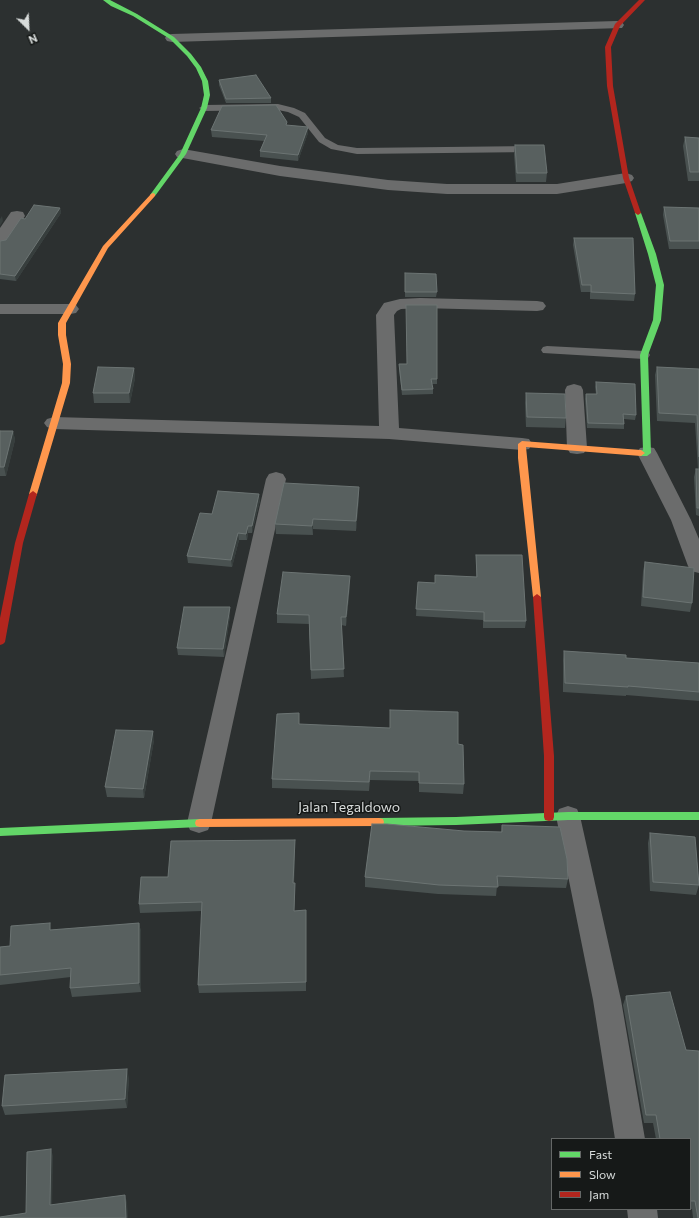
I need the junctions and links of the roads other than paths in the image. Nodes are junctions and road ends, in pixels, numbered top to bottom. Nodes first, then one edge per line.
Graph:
1 (106, 0) edge
2 (642, 0) edge
3 (617, 25) junction
4 (172, 38) junction
5 (204, 108) junction
6 (542, 149) edge
7 (183, 154) junction
8 (626, 178) junction
9 (17, 216) dead end
10 (0, 240) edge
11 (537, 306) dead end
12 (0, 309) edge
13 (70, 309) junction
14 (547, 350) dead end
15 (644, 355) junction
16 (574, 390) dead end
17 (54, 423) junction
18 (389, 433) junction
19 (522, 444) junction
20 (577, 448) junction
21 (647, 453) junction
22 (276, 479) dead end
23 (699, 566) edge
24 (0, 642) edge
25 (699, 816) edge
26 (559, 817) junction
27 (199, 823) junction
28 (0, 832) edge
29 (630, 1138) edge

1 - 4 street
2 - 3 street
3 - 4 street
3 - 8 street
4 - 5 street
5 - 6 lane
5 - 7 street
7 - 8 street
7 - 13 street
8 - 15 street
9 - 10 street
11 - 18 street
12 - 13 street
13 - 17 street
14 - 15 lane
15 - 21 street
16 - 20 street
17 - 18 street
17 - 24 street
18 - 19 street
19 - 20 street
19 - 26 street
20 - 21 street
21 - 23 street
22 - 27 street
25 - 26 street, Jalan Tegaldowo
26 - 27 street, Jalan Tegaldowo
26 - 29 street
27 - 28 street, Jalan Tegaldowo

